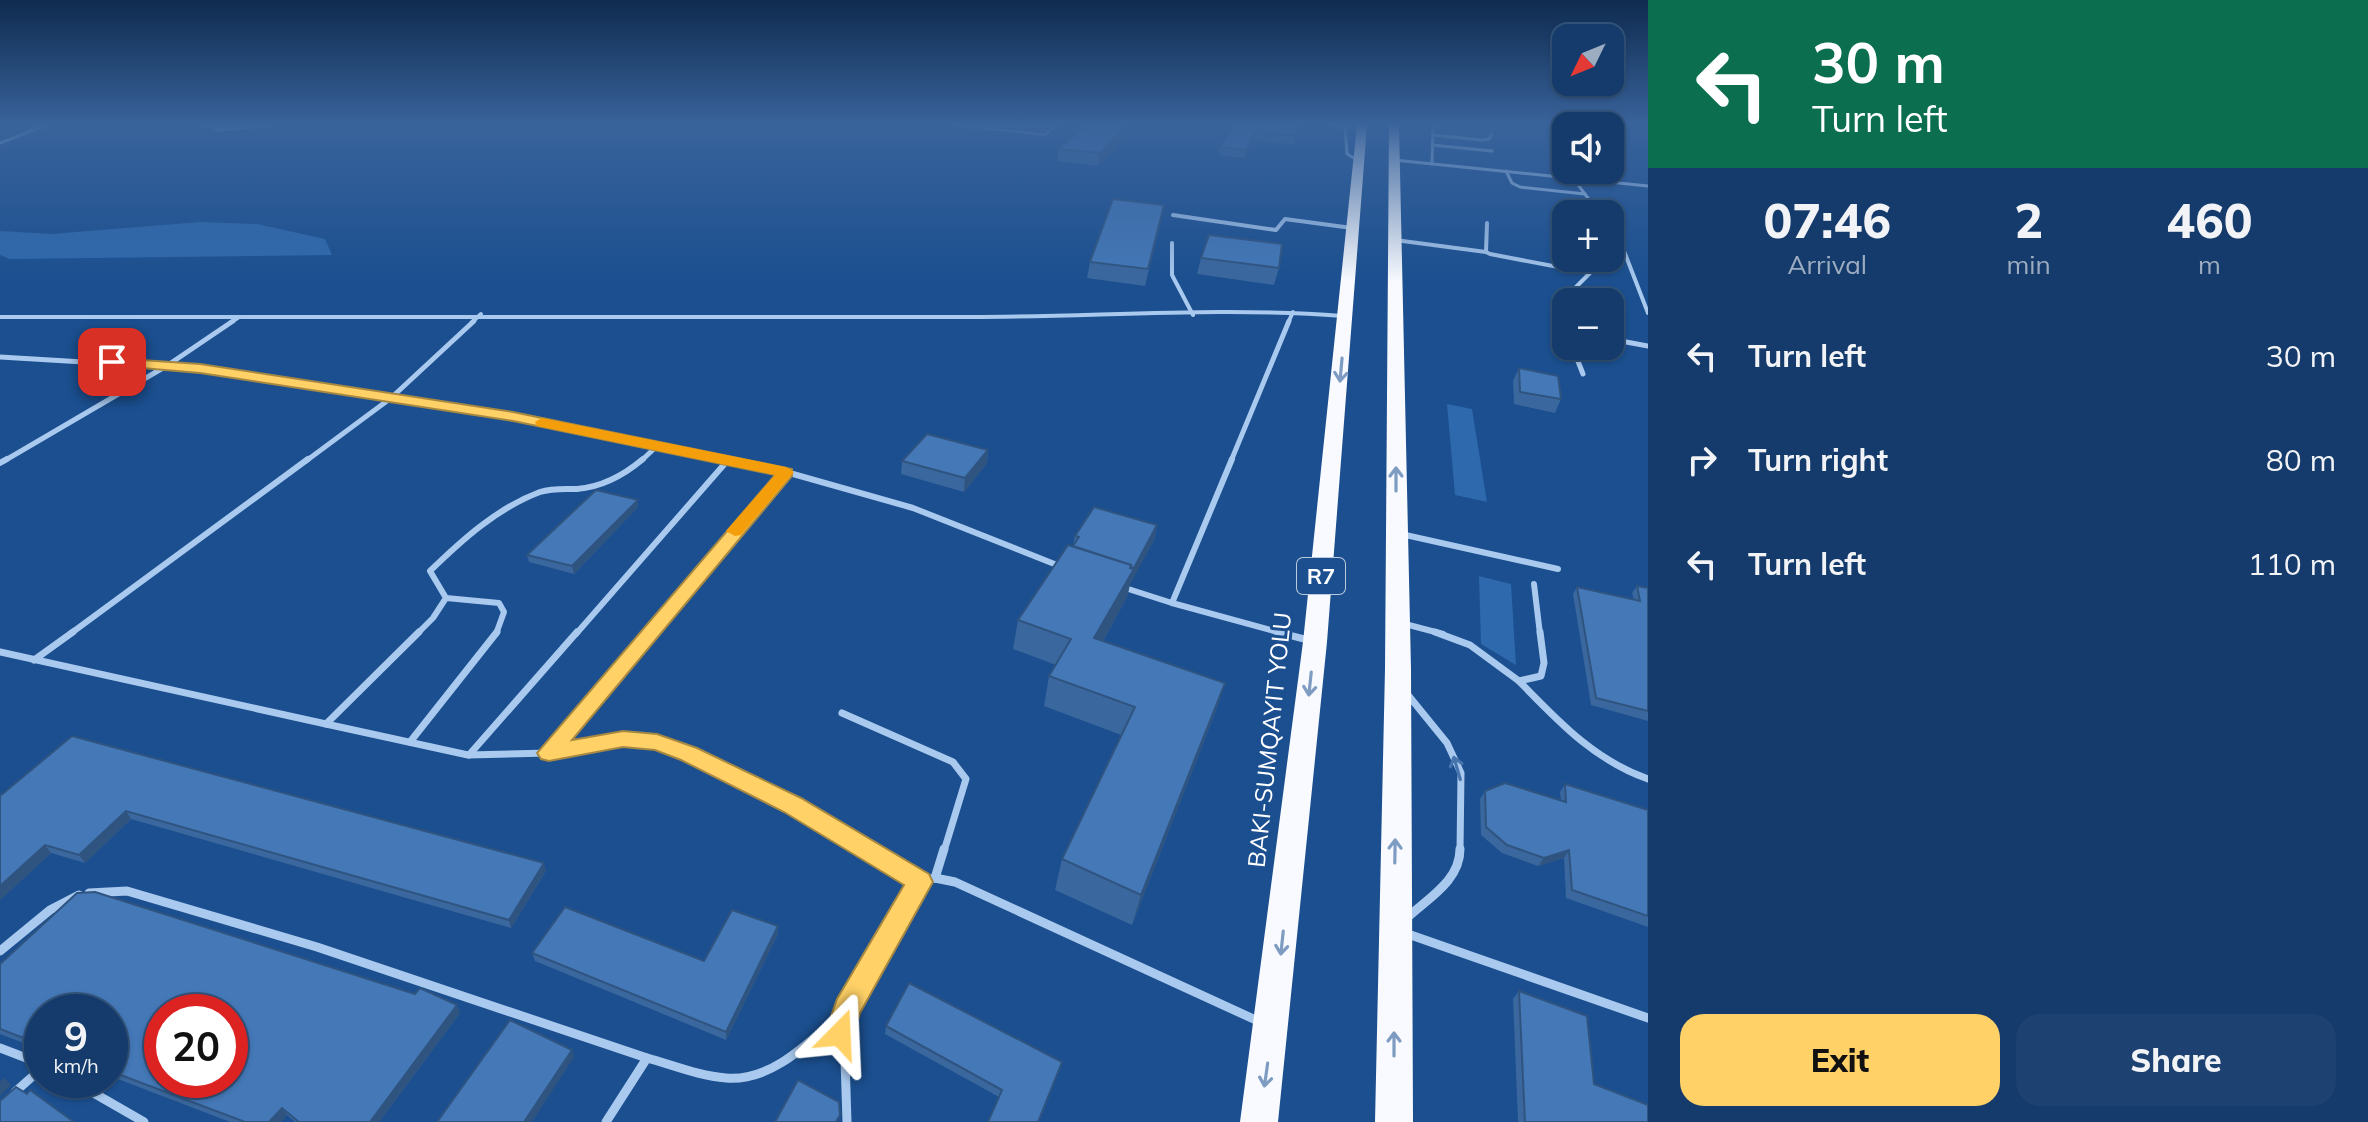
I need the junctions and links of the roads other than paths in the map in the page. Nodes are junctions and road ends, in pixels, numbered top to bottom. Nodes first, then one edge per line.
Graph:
1 (1357, 177) edge
2 (1394, 177) edge
3 (1509, 177) edge
4 (1624, 183) edge
5 (1578, 184) edge
6 (1648, 186) edge
7 (1585, 194) junction
8 (1590, 200) edge
9 (1173, 215) dead end
10 (1487, 223) dead end
11 (1352, 228) junction
12 (1395, 240) junction
13 (1172, 243) dead end
14 (1624, 251) edge
15 (1486, 252) junction
16 (1575, 288) edge
17 (1293, 312) junction
18 (1648, 313) edge
19 (481, 314) junction
20 (1193, 315) junction
21 (240, 316) junction
22 (1346, 316) junction
23 (0, 317) edge
24 (1624, 342) edge
25 (1648, 346) edge
26 (0, 357) edge
27 (1578, 360) edge
28 (168, 365) junction
29 (1583, 374) dead end
30 (391, 398) junction
31 (658, 445) junction
32 (728, 460) junction
33 (0, 463) edge
34 (786, 472) junction
35 (1397, 533) junction
36 (1558, 569) dead end
37 (1073, 570) edge
38 (1115, 584) edge
39 (1534, 584) dead end
40 (446, 598) junction
41 (1172, 603) junction
42 (1398, 622) junction
43 (1315, 642) junction
44 (0, 652) edge
45 (34, 660) junction
46 (1519, 681) junction
47 (1398, 683) junction
48 (842, 713) dead end
49 (326, 724) junction
50 (410, 742) junction
51 (549, 753) junction
52 (468, 755) junction
53 (1648, 779) edge
54 (935, 878) junction
55 (920, 882) junction
56 (1394, 929) junction
57 (0, 951) edge
58 (847, 1009) junction
59 (1648, 1018) edge
60 (1272, 1027) junction
61 (0, 1048) edge
62 (24, 1058) edge
63 (647, 1058) junction
64 (24, 1083) edge
65 (10, 1096) edge
66 (102, 1098) edge
67 (1398, 1117) edge
68 (144, 1122) edge
69 (606, 1122) edge
70 (847, 1122) edge
71 (1259, 1122) edge

1 - 11 highway, R7
2 - 12 highway
3 - 7 lane
4 - 6 lane
5 - 7 lane
7 - 8 lane
9 - 11 lane
10 - 15 lane
11 - 22 highway, R7
12 - 15 lane
35 -> 12 highway
13 - 20 lane
14 - 18 lane
15 - 16 lane
17 - 20 lane
17 - 22 lane
17 - 41 lane
19 - 20 lane
19 - 21 lane
19 - 30 lane
21 - 23 lane
21 - 28 lane
22 -> 43 highway, R7
24 - 25 lane
26 - 28 lane
27 - 29 lane
28 - 30 lane
28 - 33 lane
30 - 31 lane
30 - 45 lane
31 - 32 lane
31 - 40 lane
32 - 34 lane
32 - 52 lane
34 - 37 lane
34 - 51 lane
35 - 36 lane
35 - 42 highway
38 - 41 lane
39 - 46 lane
40 - 49 lane
40 - 50 lane
41 - 43 lane
42 - 46 lane
42 - 47 highway
43 -> 60 highway, R7
44 - 45 lane
45 - 49 lane
46 - 53 lane
56 -> 47 highway
56 -> 47 lane
48 - 54 lane
49 - 50 lane
50 - 52 lane
51 - 52 lane
51 - 55 lane
54 - 55 lane
54 - 60 lane
55 - 58 lane
56 - 59 lane
67 -> 56 highway
57 - 63 lane
58 - 63 lane
58 - 70 lane
60 -> 71 highway, R7
61 - 62 lane
63 - 69 lane
64 - 65 lane
66 - 68 lane

